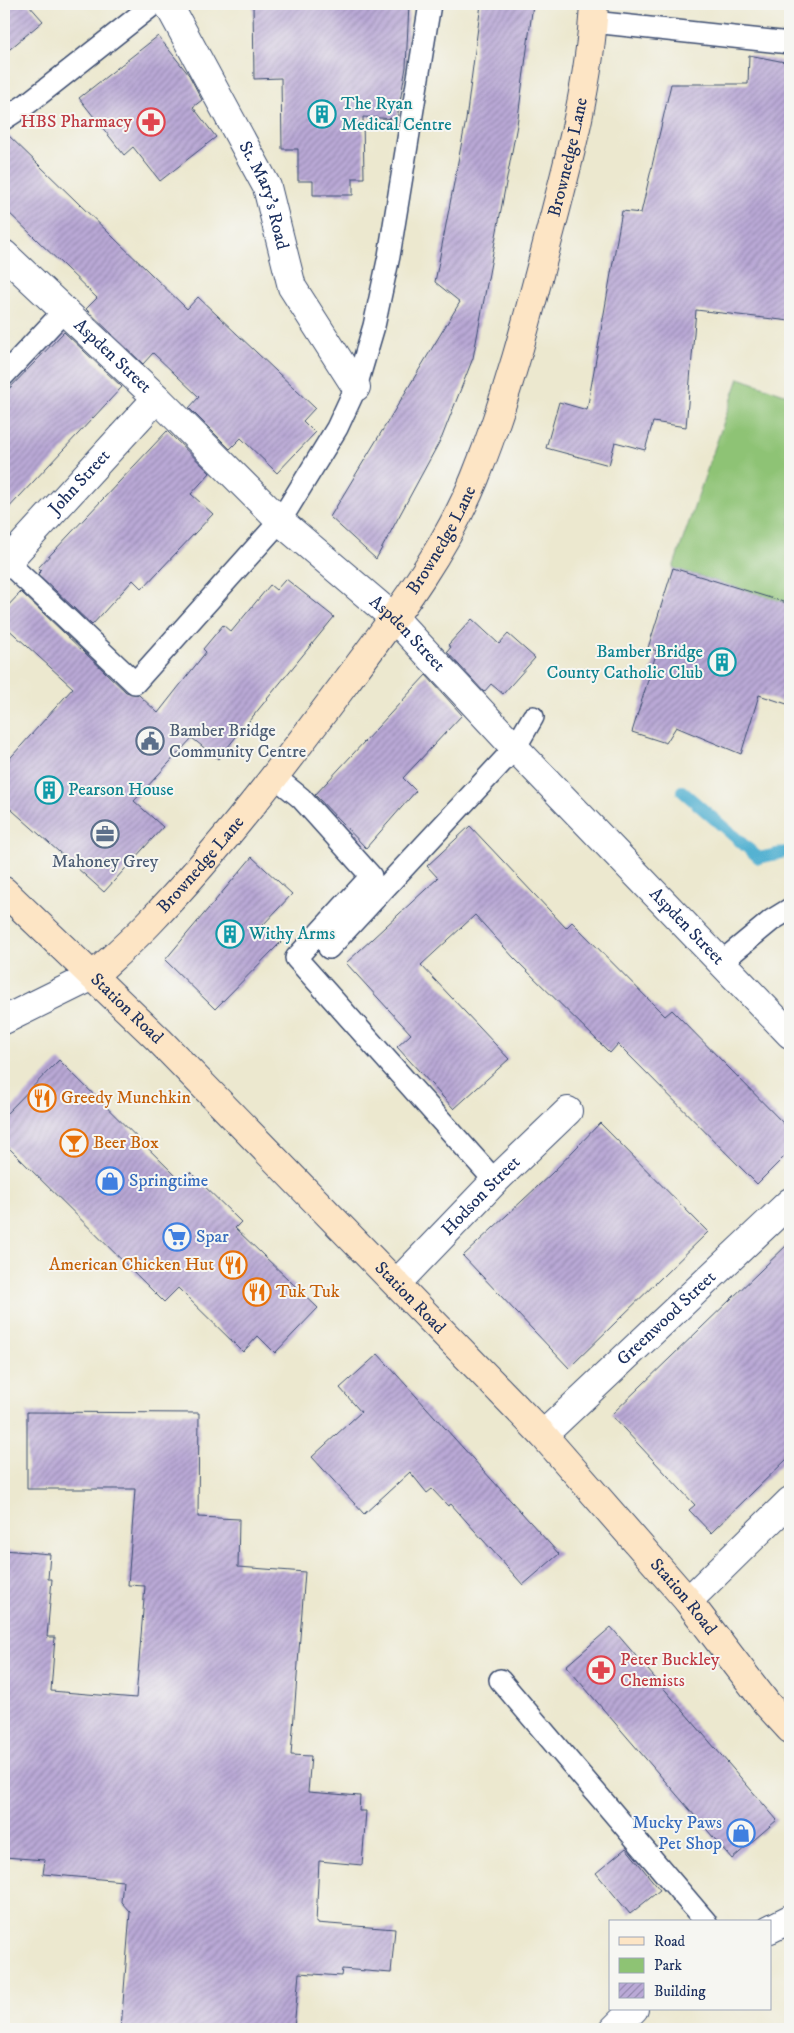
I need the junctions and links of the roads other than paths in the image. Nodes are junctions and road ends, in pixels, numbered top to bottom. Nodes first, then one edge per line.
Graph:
1 (154, 4) edge
2 (168, 4) edge
3 (430, 4) edge
4 (594, 13) edge
5 (790, 43) edge
6 (4, 119) edge
7 (4, 254) edge
8 (64, 311) junction
9 (4, 375) edge
10 (356, 387) junction
11 (157, 398) junction
12 (280, 521) junction
13 (6, 564) edge
14 (394, 618) junction
15 (533, 717) dead end
16 (515, 748) junction
17 (275, 777) junction
18 (4, 891) edge
19 (790, 909) edge
20 (329, 948) dead end
21 (720, 963) junction
22 (93, 976) junction
23 (4, 1020) edge
24 (790, 1034) edge
25 (568, 1111) dead end
26 (495, 1181) junction
27 (790, 1202) edge
28 (397, 1283) junction
29 (542, 1435) junction
30 (790, 1501) edge
31 (688, 1601) junction
32 (500, 1680) dead end
33 (790, 1729) edge
34 (790, 1919) edge
35 (704, 1920) edge
36 (772, 1928) edge
37 (633, 2010) edge
38 (614, 2029) edge

1 - 6 lane
2 - 10 street, St. Mary's Road
3 - 10 lane
4 - 5 lane
4 - 14 main road, Brownedge Lane
7 - 8 street, Aspden Street
8 - 9 lane
8 - 11 street, Aspden Street
10 - 12 lane
11 - 12 street, Aspden Street
11 - 13 street, John Street
12 - 13 lane
12 - 14 street, Aspden Street
14 - 16 street, Aspden Street
14 - 17 main road, Brownedge Lane
15 - 16 lane
16 - 20 lane
16 - 21 street, Aspden Street
17 - 22 main road, Brownedge Lane
17 - 26 lane
18 - 22 main road, Station Road
19 - 21 lane
21 - 24 street, Aspden Street
22 - 23 street
22 - 28 main road, Station Road
25 - 26 street, Hodson Street
26 - 28 street, Hodson Street
27 - 29 street, Greenwood Street
28 - 29 main road, Station Road
29 - 31 main road, Station Road
30 - 31 street
31 - 33 main road, Station Road
32 - 35 lane
34 - 36 street
37 - 38 street

